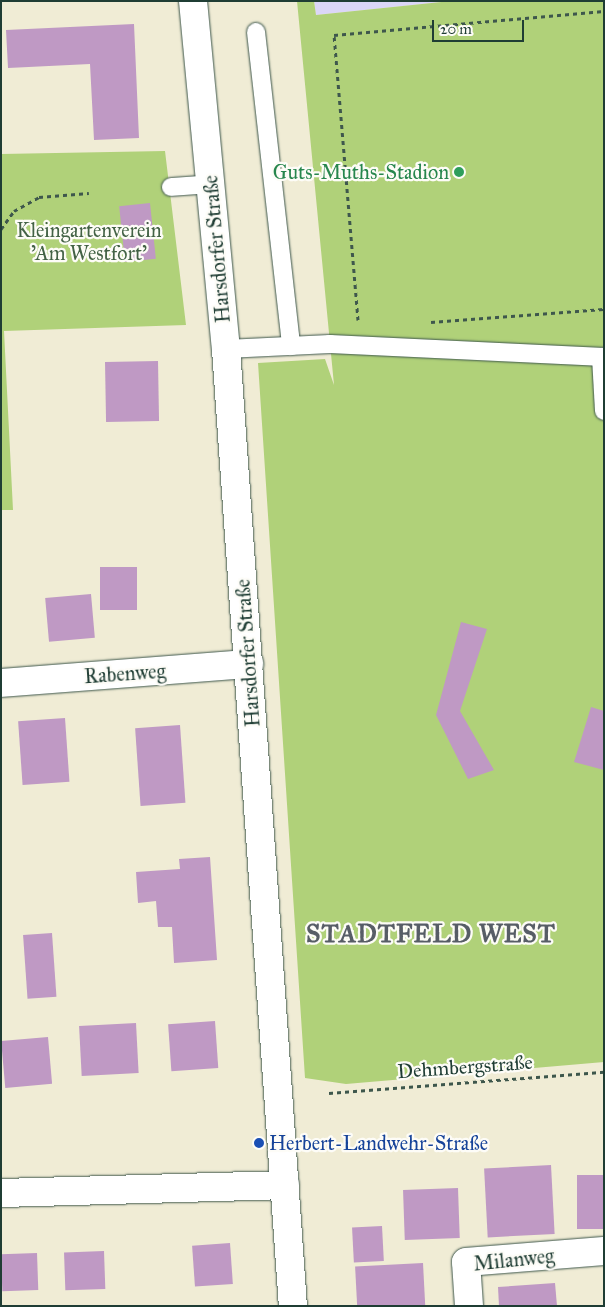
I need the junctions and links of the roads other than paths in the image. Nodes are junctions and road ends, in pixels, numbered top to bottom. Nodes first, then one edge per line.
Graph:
1 (193, 1) edge
2 (256, 32) dead end
3 (213, 184) junction
4 (171, 187) dead end
5 (291, 346) junction
6 (226, 349) junction
7 (602, 357) edge
8 (604, 411) edge
9 (249, 664) junction
10 (1, 683) edge
11 (285, 1184) junction
12 (1, 1193) edge
13 (604, 1251) edge
14 (293, 1306) edge
15 (468, 1306) edge

1 - 3 street, Harsdorfer Straße
2 - 5 lane
3 - 4 lane
3 - 6 street, Harsdorfer Straße
5 - 6 lane
5 - 7 lane
6 - 9 street, Harsdorfer Straße
7 - 8 lane
9 - 10 street, Rabenweg
9 - 11 street, Harsdorfer Straße
11 - 12 street
11 - 14 street, Harsdorfer Straße
13 - 15 street, Milanweg

